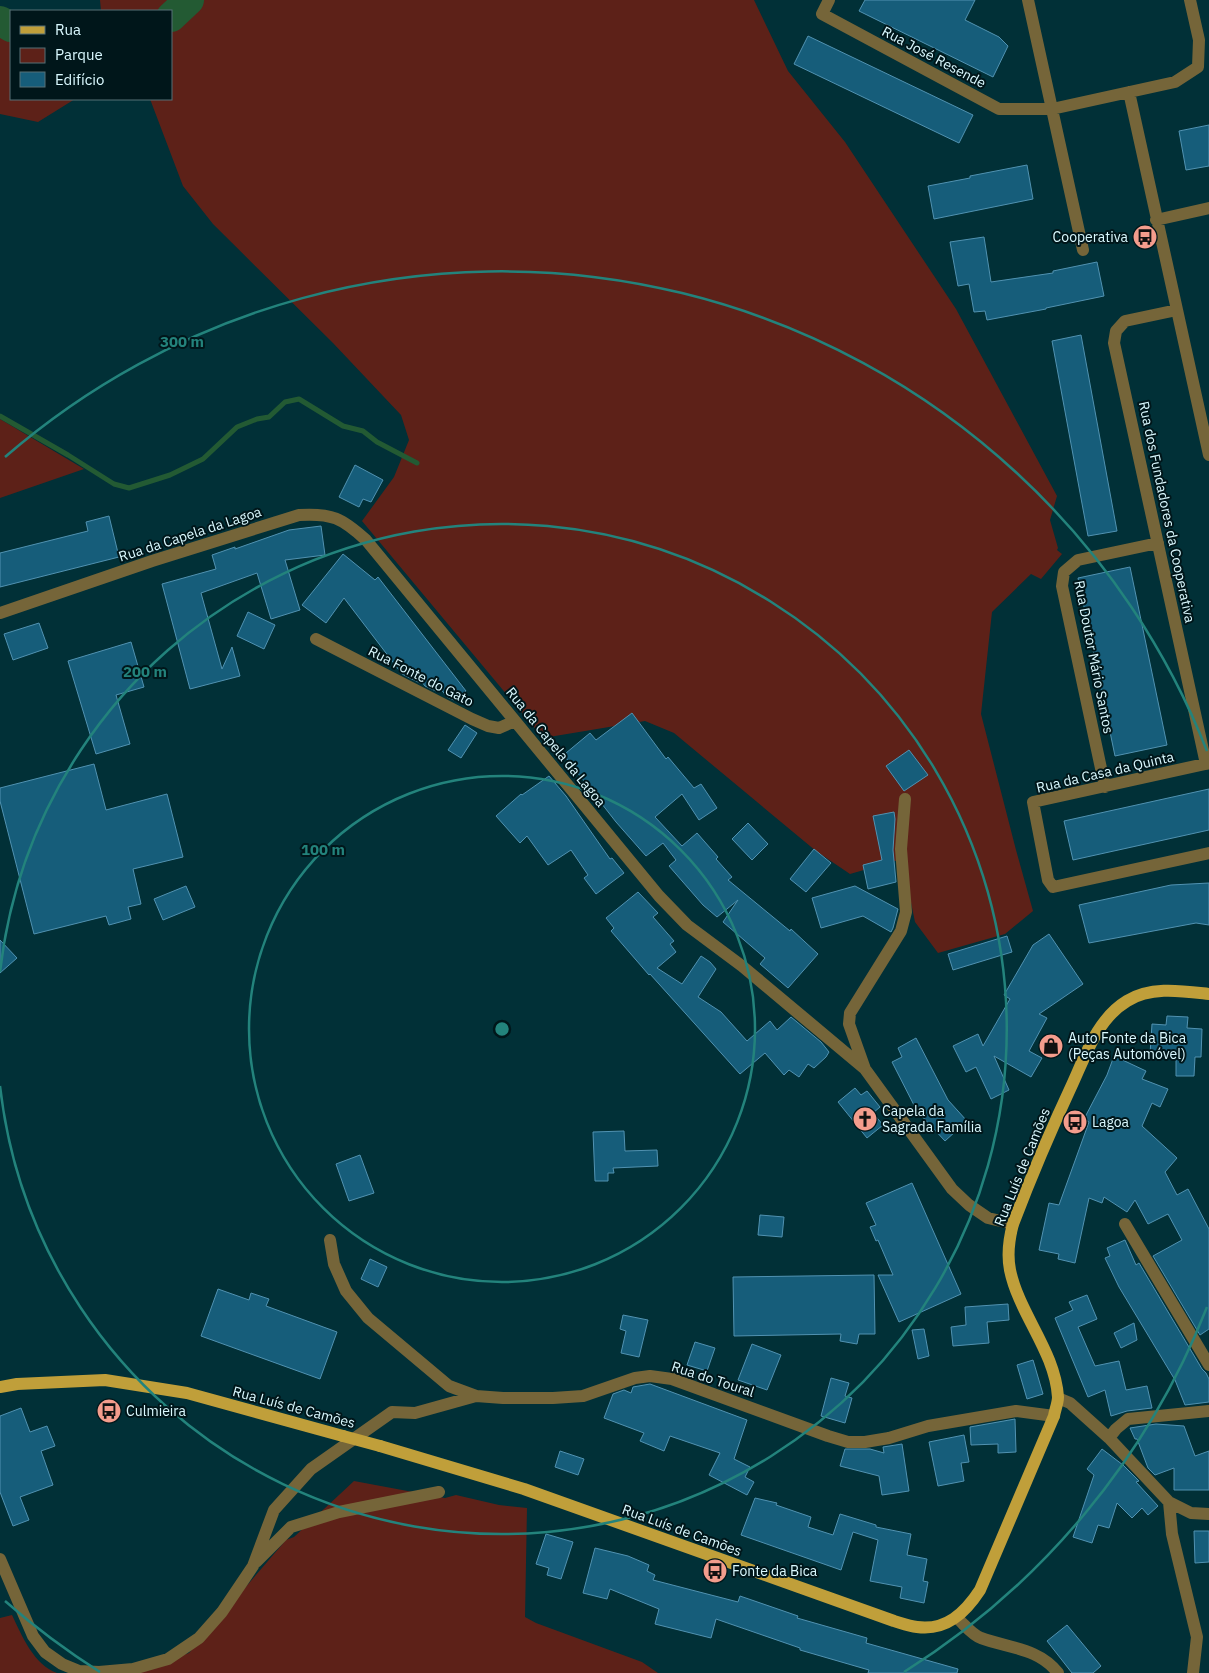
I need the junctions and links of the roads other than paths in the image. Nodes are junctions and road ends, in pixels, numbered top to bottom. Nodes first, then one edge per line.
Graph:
1 (829, 0) edge
2 (1028, 0) edge
3 (1190, 0) edge
4 (1129, 92) junction
5 (1052, 109) junction
6 (1209, 208) edge
7 (1156, 220) junction
8 (1083, 250) dead end
9 (1177, 310) junction
10 (1209, 455) edge
11 (1158, 543) junction
12 (0, 613) edge
13 (316, 639) dead end
14 (515, 721) junction
15 (1208, 764) edge
16 (1105, 787) junction
17 (905, 799) dead end
18 (1209, 853) edge
19 (1209, 994) edge
20 (865, 1068) junction
21 (1013, 1224) junction
22 (1125, 1224) dead end
23 (330, 1240) dead end
24 (1209, 1365) edge
25 (0, 1387) edge
26 (476, 1396) junction
27 (1058, 1398) junction
28 (1209, 1411) edge
29 (1054, 1416) junction
30 (1109, 1438) junction
31 (439, 1492) dead end
32 (1169, 1502) junction
33 (1209, 1514) edge
34 (0, 1559) edge
35 (253, 1566) junction
36 (957, 1618) junction
37 (1058, 1673) edge
38 (1193, 1673) edge

1 - 5 street, Rua José Resende
2 - 5 street
3 - 4 street
4 - 5 street
4 - 7 street
5 - 8 street
6 - 7 street
7 - 9 street
9 - 10 street
9 - 11 street, Rua dos Fundadores da Cooperativa
11 - 15 street, Rua dos Fundadores da Cooperativa
11 - 16 street, Rua Doutor Mário Santos
12 - 14 street, Rua da Capela da Lagoa
13 - 14 street, Rua Fonte do Gato
14 - 20 street, Rua da Capela da Lagoa
15 - 16 street, Rua da Casa da Quinta
16 - 18 street, Rua da Casa da Quinta
17 - 20 street
19 - 21 main road, Rua Luís de Camões
20 - 21 street, Rua da Capela da Lagoa
21 - 27 main road, Rua Luís de Camões
22 - 24 street
23 - 26 street
25 - 36 main road, Rua Luís de Camões, bridge
26 - 29 street, Rua do Toural
26 - 35 street, Rua do Toural
27 - 29 main road, Rua Luís de Camões
27 - 30 street
28 - 30 street
29 - 36 main road, Rua Luís de Camões
30 - 32 street
31 - 35 street, Rua do Toural
32 - 33 street
32 - 38 street
34 - 35 street, Rua do Toural
36 - 37 street

